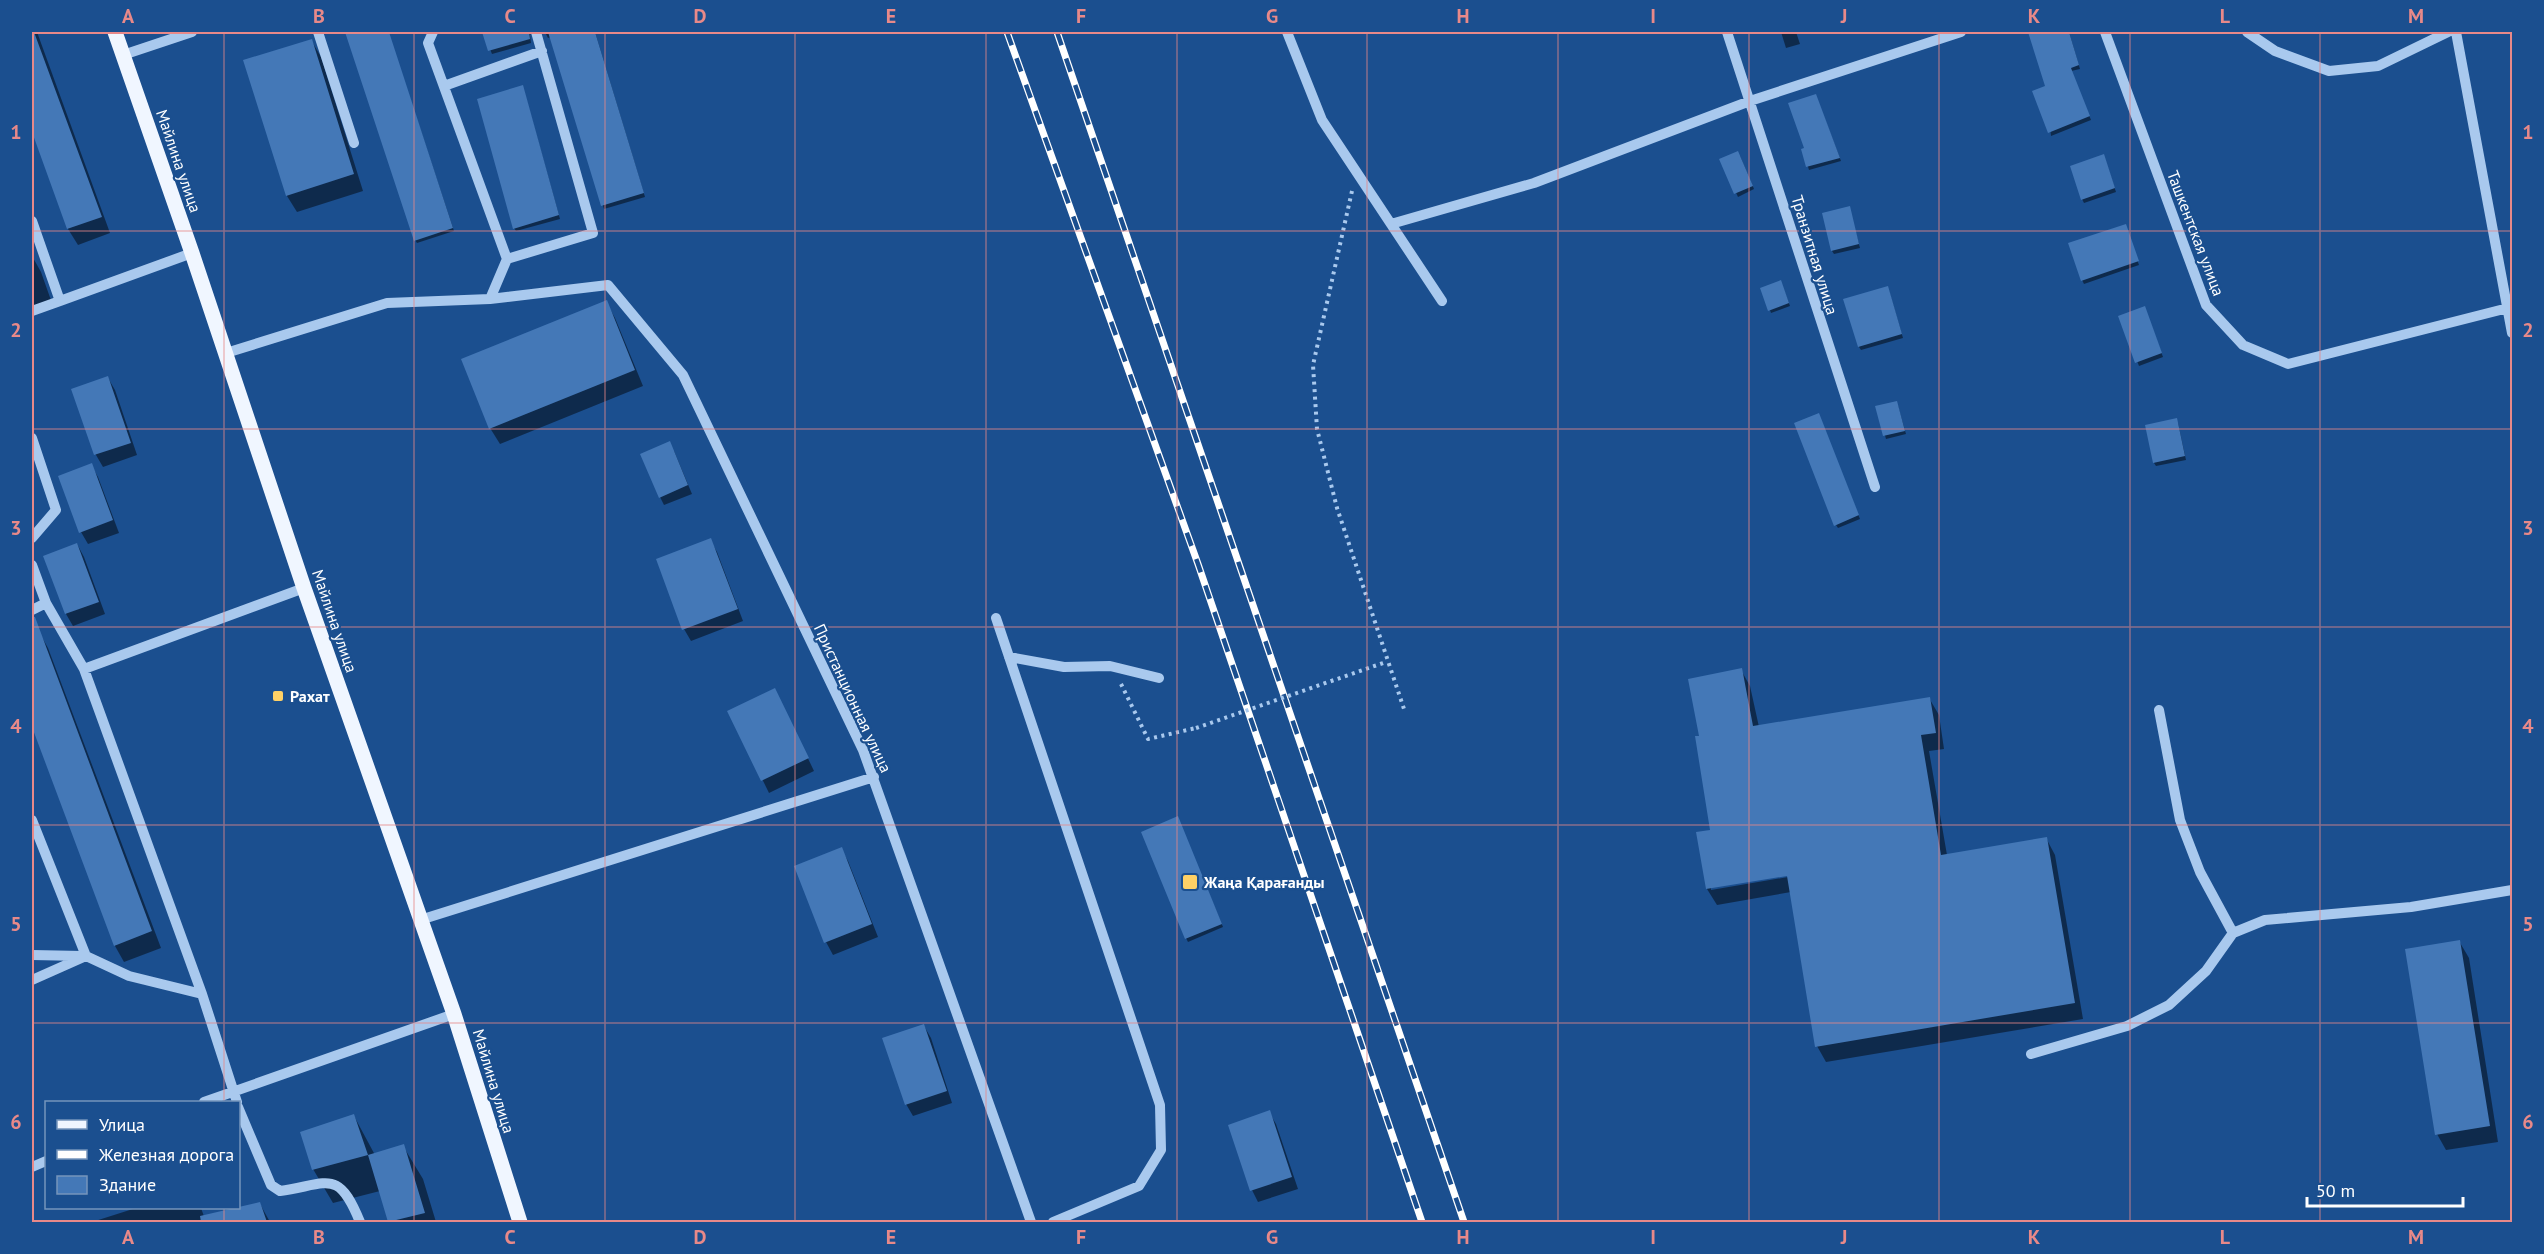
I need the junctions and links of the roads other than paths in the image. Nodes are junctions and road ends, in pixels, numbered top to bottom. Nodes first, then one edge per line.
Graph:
1 (115, 32) edge
2 (192, 32) edge
3 (318, 32) edge
4 (433, 32) edge
5 (536, 32) edge
6 (1287, 32) edge
7 (1726, 32) edge
8 (1961, 32) edge
9 (2105, 32) edge
10 (2247, 32) edge
11 (2448, 32) edge
12 (2456, 32) edge
13 (542, 51) junction
14 (123, 55) junction
15 (444, 86) junction
16 (1750, 101) junction
17 (354, 143) dead end
18 (32, 221) edge
19 (1391, 224) junction
20 (192, 253) junction
21 (507, 260) junction
22 (490, 299) junction
23 (60, 301) junction
24 (1442, 301) dead end
25 (2508, 308) junction
26 (32, 311) edge
27 (2512, 333) edge
28 (226, 353) junction
29 (32, 438) edge
30 (1875, 488) dead end
31 (32, 538) edge
32 (32, 565) edge
33 (304, 588) junction
34 (46, 603) junction
35 (32, 610) edge
36 (996, 618) dead end
37 (1009, 657) junction
38 (84, 669) junction
39 (1158, 678) dead end
40 (2159, 710) dead end
41 (874, 777) junction
42 (32, 820) edge
43 (2512, 890) edge
44 (420, 920) junction
45 (2233, 933) junction
46 (32, 955) edge
47 (86, 956) junction
48 (32, 980) edge
49 (202, 994) junction
50 (454, 1014) junction
51 (2031, 1054) dead end
52 (235, 1097) edge
53 (210, 1101) edge
54 (240, 1112) edge
55 (360, 1222) edge
56 (520, 1222) edge
57 (1031, 1222) edge
58 (1053, 1222) edge

1 - 14 main road, Майлина улица
2 - 14 street
3 - 17 street
4 - 15 street
5 - 13 street
6 - 19 street
7 - 16 street, Транзитная улица
8 - 16 street
9 - 25 street, Ташкентская улица
10 - 11 street
12 - 25 street
13 - 15 street
13 - 21 street
14 - 20 main road, Майлина улица
15 - 21 street
16 - 19 street
16 - 30 street, Транзитная улица
18 - 23 street
19 - 24 street
20 - 23 street
20 - 28 main road, Майлина улица
21 - 22 street
22 - 28 street
22 - 41 street, Пристанционная улица
23 - 26 street
25 - 27 street
28 - 33 main road, Майлина улица
29 - 31 street
32 - 34 street
33 - 38 street
33 - 44 main road, Майлина улица
34 - 35 street
34 - 38 street
36 - 37 street
37 - 39 street
37 - 58 street
38 - 49 street
40 - 45 street
41 - 44 street
41 - 57 street, Пристанционная улица
42 - 47 street
43 - 45 street
44 - 50 main road, Майлина улица
45 - 51 street
46 - 47 street
47 - 48 street
47 - 49 street
49 - 52 street
50 - 52 street
50 - 56 main road, Майлина улица
52 - 53 street
54 - 55 street

